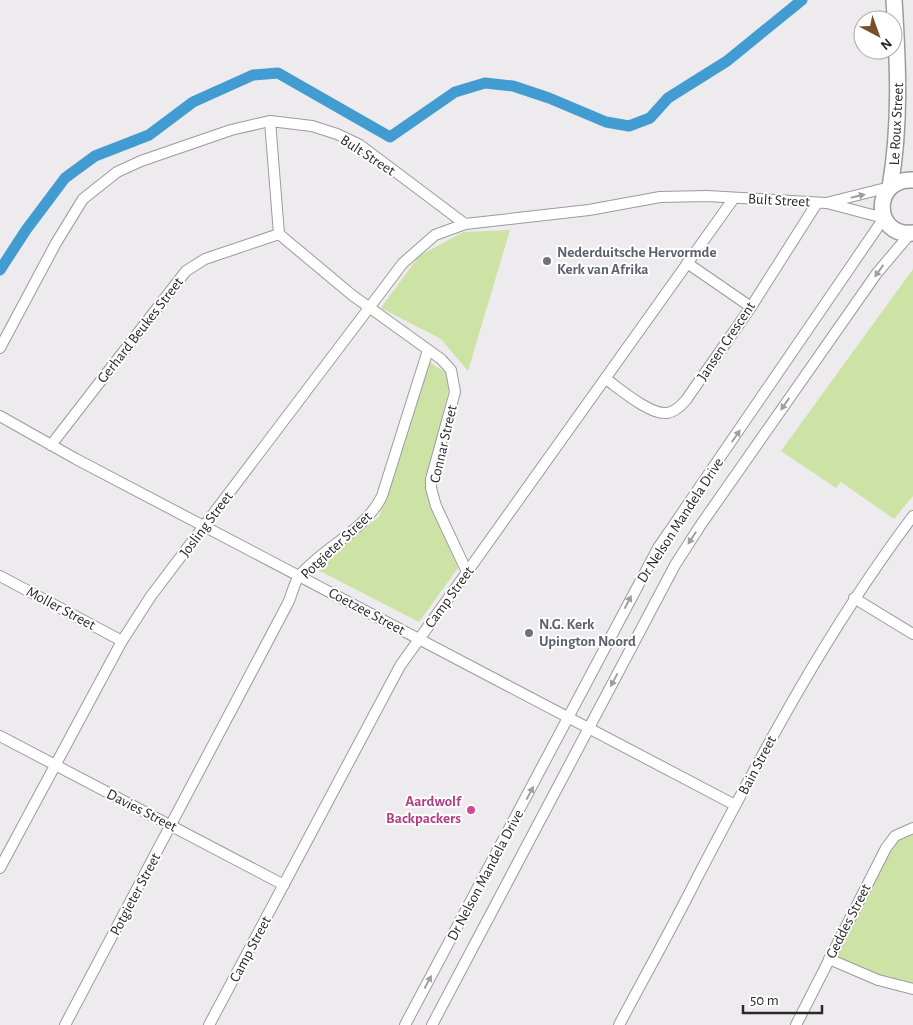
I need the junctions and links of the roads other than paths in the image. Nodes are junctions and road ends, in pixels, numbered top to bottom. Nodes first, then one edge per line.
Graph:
1 (894, 0) edge
2 (270, 121) junction
3 (913, 180) edge
4 (890, 187) junction
5 (734, 198) junction
6 (822, 203) junction
7 (884, 218) junction
8 (465, 224) junction
9 (279, 234) junction
10 (912, 234) edge
11 (687, 263) junction
12 (751, 306) junction
13 (368, 307) junction
14 (0, 348) edge
15 (428, 350) junction
16 (606, 379) junction
17 (0, 416) edge
18 (51, 445) junction
19 (913, 516) edge
20 (205, 526) junction
21 (467, 572) junction
22 (0, 576) edge
23 (300, 576) junction
24 (854, 598) junction
25 (913, 634) edge
26 (419, 638) junction
27 (122, 641) junction
28 (570, 717) junction
29 (589, 728) junction
30 (0, 736) edge
31 (55, 765) junction
32 (735, 805) junction
33 (172, 826) junction
34 (913, 828) edge
35 (0, 868) edge
36 (284, 884) junction
37 (829, 958) junction
38 (913, 989) edge
39 (65, 1025) edge
40 (209, 1025) edge
41 (405, 1025) edge
42 (432, 1025) edge
43 (619, 1025) edge
44 (796, 1025) edge

1 - 4 highway, Le Roux Street
2 - 8 street, Bult Street
2 - 9 street
2 - 14 street, Bult Street
3 - 4 highway
6 -> 4 street, Bult Street
4 - 7 highway, Le Roux Street
5 - 6 street, Bult Street
5 - 8 street, Bult Street
5 - 11 street, Camp Street
6 - 7 street, Bult Street
6 - 12 street, Jansen Crescent
7 - 10 highway
28 -> 7 street, Dr Nelson Mandela Drive
8 - 13 street, Josling Street
9 - 13 street
9 - 18 street, Gerhard Beukes Street
10 -> 29 street, Dr Nelson Mandela Drive
11 - 12 street
11 - 16 street, Camp Street
12 - 16 street, Jansen Crescent
13 - 15 street
13 - 20 street, Josling Street
15 - 21 street, Connar Street
15 - 23 street, Potgieter Street
16 - 21 street, Camp Street
17 - 18 street, Coetzee Street
18 - 20 street, Coetzee Street
19 - 24 street, Bain Street
20 - 23 street, Coetzee Street
20 - 27 street, Josling Street
21 - 26 street, Camp Street
22 - 27 street, Moller Street
23 - 26 street, Coetzee Street
23 - 33 street, Potgieter Street
24 - 25 street
24 - 32 street, Bain Street
26 - 28 street, Coetzee Street
26 - 36 street, Camp Street
27 - 31 street, Josling Street
28 - 29 street, Coetzee Street
41 -> 28 street, Dr Nelson Mandela Drive
29 - 32 street, Coetzee Street
29 - 42 street, Dr Nelson Mandela Drive
30 - 31 street, Davies Street
31 - 33 street, Davies Street
31 - 35 street, Josling Street
32 - 43 street, Bain Street
33 - 36 street, Davies Street
33 - 39 street, Potgieter Street
34 - 37 street, Geddes Street
36 - 40 street, Camp Street
37 - 38 street
37 - 44 street, Geddes Street

